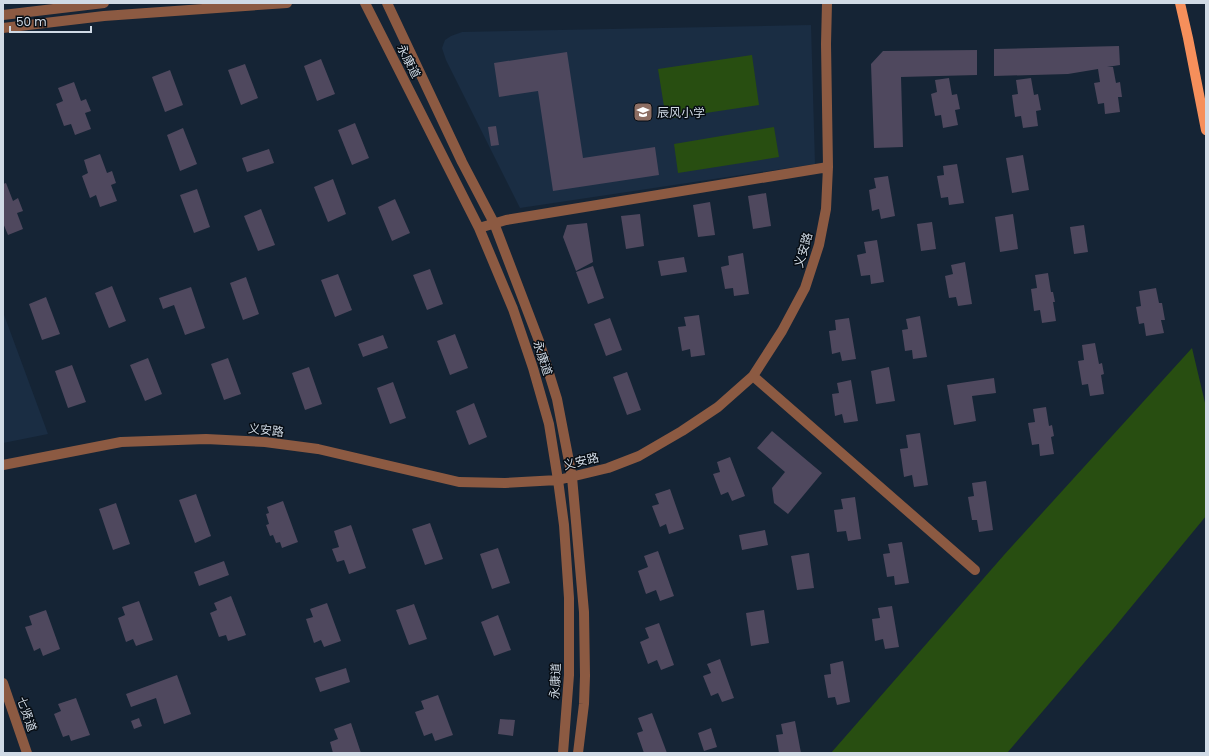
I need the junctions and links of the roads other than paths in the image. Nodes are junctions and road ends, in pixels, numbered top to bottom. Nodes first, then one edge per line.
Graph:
1 (104, 3) edge
2 (287, 3) edge
3 (365, 3) edge
4 (387, 3) edge
5 (827, 3) edge
6 (1180, 3) edge
7 (3, 15) edge
8 (3, 28) edge
9 (1206, 130) edge
10 (828, 167) junction
11 (494, 223) junction
12 (479, 228) junction
13 (753, 376) junction
14 (3, 465) edge
15 (572, 477) junction
16 (558, 480) junction
17 (975, 570) dead end
18 (3, 683) edge
19 (27, 753) edge
20 (563, 753) edge
21 (578, 753) edge

1 - 7 street
2 - 8 street
3 - 12 street, 永康道
4 - 11 street, 永康道
5 - 10 street, 义安路
6 - 9 main road
10 - 11 street
10 - 13 street, 义安路
11 - 12 street
11 - 15 street, 永康道
12 - 16 street, 永康道
13 - 15 street, 义安路
13 - 17 street
14 - 16 street, 义安路
15 - 16 street, 义安路
15 - 21 street, 永康道
16 - 20 street, 永康道
18 - 19 street, 七贤道

